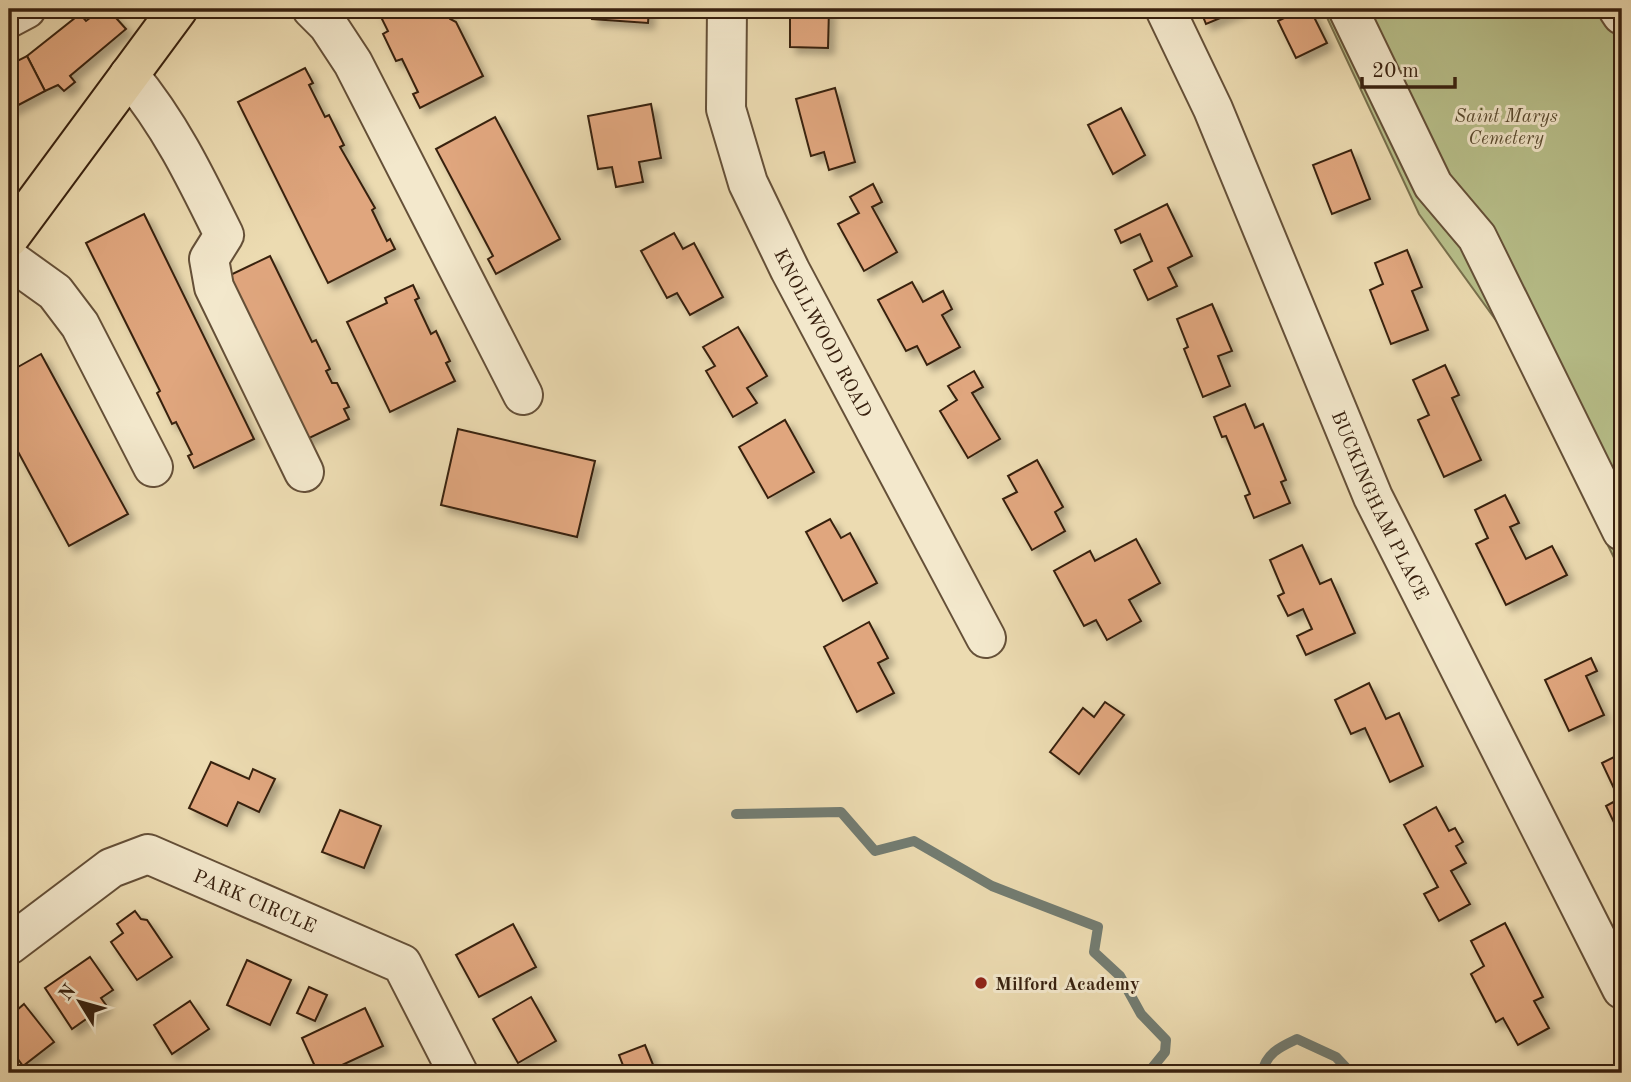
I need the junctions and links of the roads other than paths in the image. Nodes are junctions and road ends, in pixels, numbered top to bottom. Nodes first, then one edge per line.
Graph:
1 (26, 9) edge
2 (178, 9) edge
3 (312, 9) edge
4 (727, 9) edge
5 (1165, 9) edge
6 (1348, 9) edge
7 (1618, 9) edge
8 (1622, 15) edge
9 (9, 18) edge
10 (129, 75) junction
11 (9, 237) edge
12 (9, 259) edge
13 (523, 395) dead end
14 (153, 467) dead end
15 (304, 472) dead end
16 (1622, 531) edge
17 (986, 638) dead end
18 (9, 944) edge
19 (1622, 989) edge
20 (458, 1073) edge

1 - 9 street
2 - 10 main road
3 - 13 street
4 - 17 street, KNOLLWOOD ROAD
5 - 19 street, BUCKINGHAM PLACE
6 - 16 street
7 - 8 street
10 - 11 main road
10 - 15 street
12 - 14 street
18 - 20 street, PARK CIRCLE

